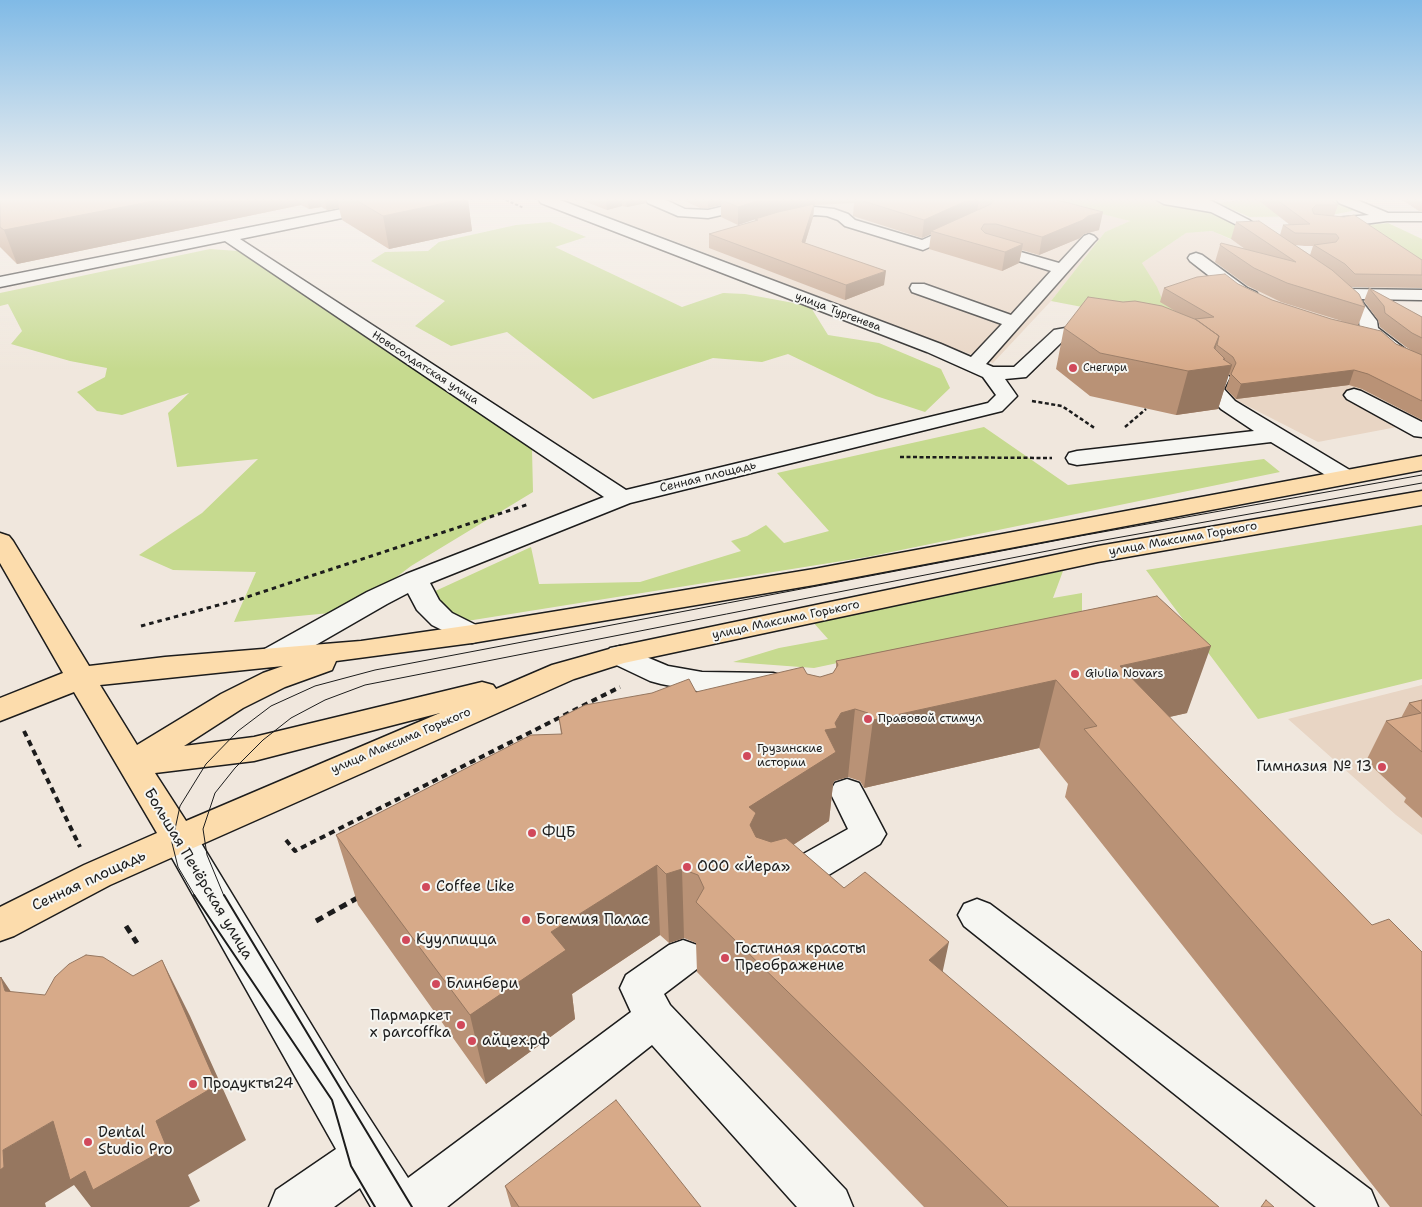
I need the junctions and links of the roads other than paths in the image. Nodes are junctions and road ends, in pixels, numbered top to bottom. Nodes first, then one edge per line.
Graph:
1 (101, 256) edge
2 (111, 256) edge
3 (254, 256) edge
4 (693, 256) edge
5 (1019, 256) edge
6 (1073, 256) edge
7 (1196, 258) dead end
8 (1062, 269) junction
9 (0, 278) edge
10 (1326, 278) edge
11 (0, 282) edge
12 (918, 288) dead end
13 (1344, 294) junction
14 (1422, 295) edge
15 (1266, 304) edge
16 (1015, 322) junction
17 (1116, 332) edge
18 (1349, 332) edge
19 (1384, 342) junction
20 (1200, 361) edge
21 (1422, 366) edge
22 (982, 370) junction
23 (1354, 395) dead end
24 (1007, 396) joint
25 (1422, 431) edge
26 (1275, 435) junction
27 (1077, 458) road end
28 (1422, 463) edge
29 (1345, 477) junction
30 (622, 498) junction
31 (1422, 498) edge
32 (0, 541) edge
33 (415, 580) junction
34 (472, 634) junction
35 (361, 650) junction
36 (620, 655) junction
37 (271, 658) junction
38 (563, 672) junction
39 (82, 677) junction
40 (702, 682) junction
41 (797, 700) edge
42 (670, 704) edge
43 (10, 716) edge
44 (132, 764) junction
45 (847, 792) dead end
46 (180, 840) junction
47 (768, 895) edge
48 (977, 915) dead end
49 (0, 925) edge
50 (683, 957) dead end
51 (655, 1018) junction
52 (367, 1155) junction
53 (293, 1207) edge
54 (398, 1207) edge
55 (409, 1207) edge
56 (829, 1207) edge
57 (1354, 1207) edge

1 - 9 street
2 - 11 street
3 - 30 street, Новосолдатская улица
4 - 22 street, улица Тургенева
5 - 8 street
6 - 8 street
7 - 15 street
8 - 16 street
10 - 13 street
12 - 16 street
13 - 14 street
13 - 19 street
16 - 22 street
17 - 22 street
18 - 19 street
19 - 21 street
20 - 26 street
22 - 24 street, улица Тургенева
23 - 25 street
24 - 30 street, Сенная площадь
26 - 27 street
26 - 29 street
28 - 29 main road
29 - 34 main road
30 - 33 street, Сенная площадь
31 - 36 main road, улица Максима Горького
32 - 39 main road, Большая Печёрская улица
33 - 34 street
33 - 37 street, Сенная площадь
34 - 35 main road
35 - 37 main road
35 - 44 main road
36 - 38 main road, улица Максима Горького
36 - 40 street
37 - 39 main road
38 - 44 main road
38 - 46 main road, улица Максима Горького
39 - 43 main road
39 - 44 main road, Большая Печёрская улица
40 - 41 street
40 - 42 street
44 - 46 main road, Большая Печёрская улица
45 - 47 street
46 - 49 main road, Сенная площадь
46 - 52 street, Большая Печёрская улица
48 - 57 street
50 - 51 street
51 - 55 street
51 - 56 street
52 - 53 street
52 - 54 street, Большая Печёрская улица

